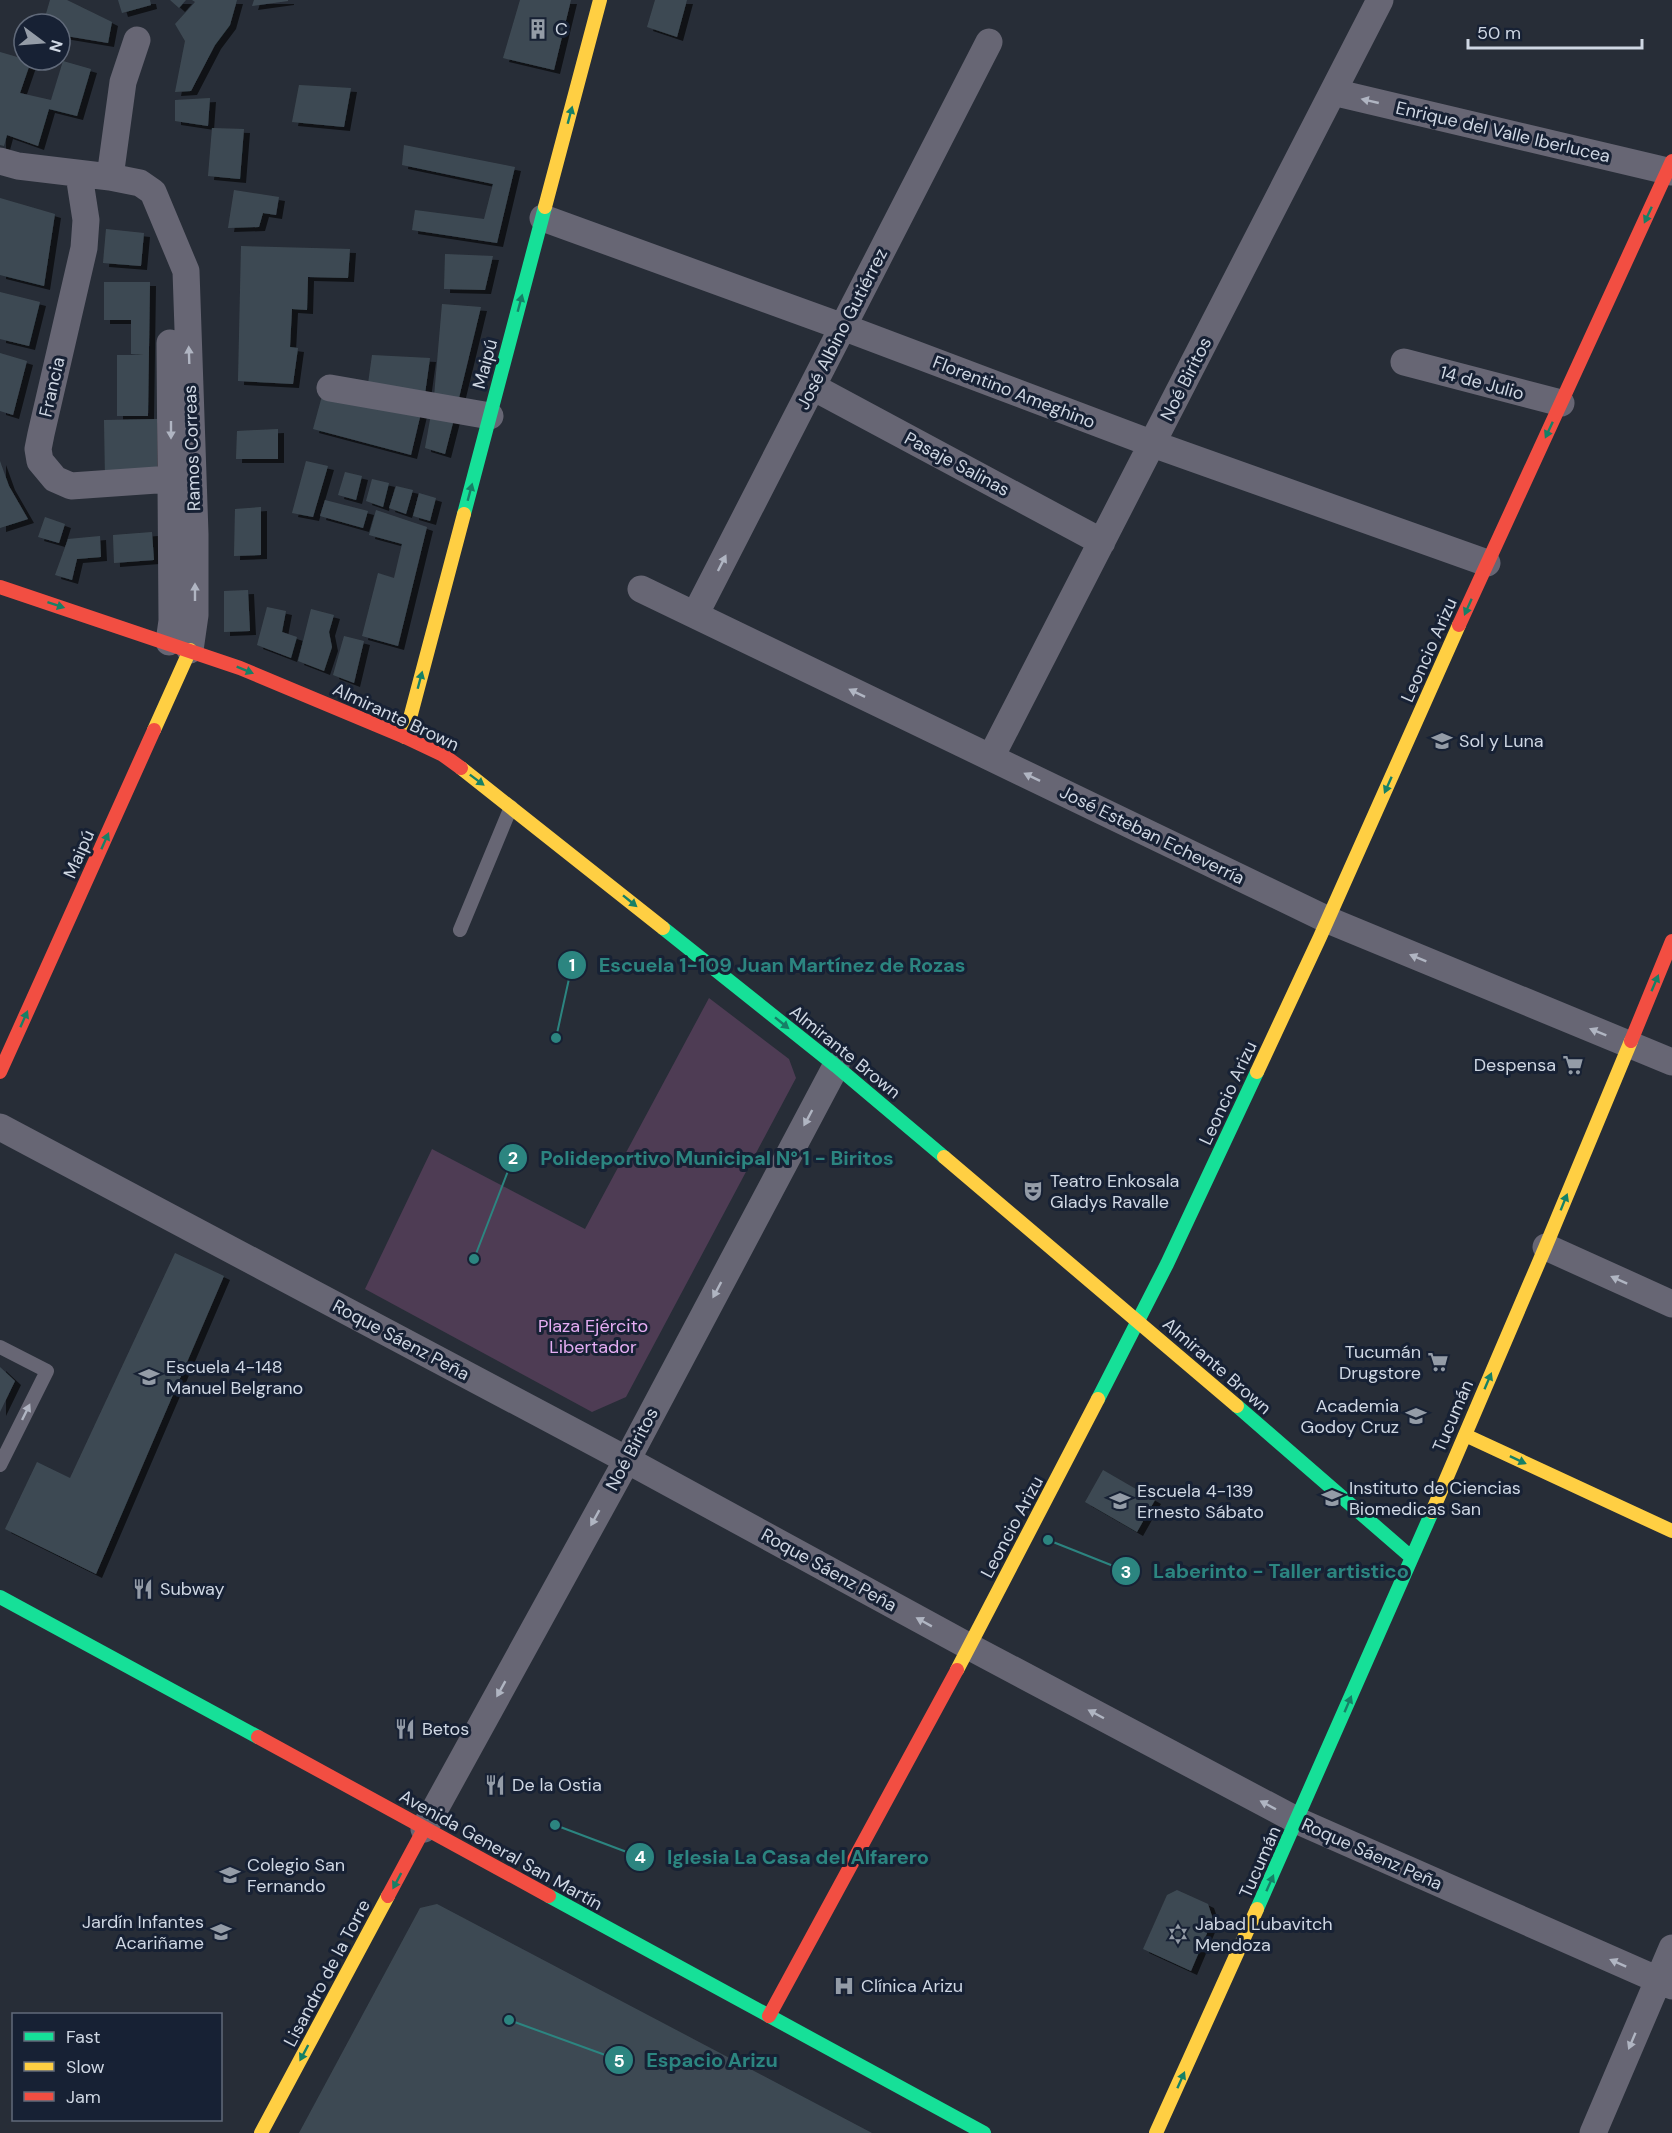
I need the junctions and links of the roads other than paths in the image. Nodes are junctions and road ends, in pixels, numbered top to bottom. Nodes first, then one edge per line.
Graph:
1 (600, 0) edge
2 (1380, 0) edge
3 (137, 40) dead end
4 (989, 42) dead end
5 (1333, 92) junction
6 (0, 161) edge
7 (1671, 168) edge
8 (79, 175) junction
9 (110, 177) junction
10 (543, 218) junction
11 (177, 247) junction
12 (843, 327) junction
13 (1404, 362) dead end
14 (813, 387) junction
15 (330, 388) dead end
16 (1561, 403) junction
17 (490, 416) junction
18 (1153, 444) junction
19 (171, 479) junction
20 (1102, 542) junction
21 (1487, 563) junction
22 (0, 586) edge
23 (641, 589) dead end
24 (695, 615) junction
25 (179, 646) junction
26 (405, 737) junction
27 (991, 757) junction
28 (511, 806) junction
29 (1328, 920) junction
30 (460, 930) dead end
31 (1672, 940) edge
32 (7, 1040) edge
33 (1629, 1044) junction
34 (1672, 1062) edge
35 (836, 1066) junction
36 (0, 1072) edge
37 (0, 1127) edge
38 (1546, 1247) junction
39 (1672, 1304) edge
40 (1139, 1322) junction
41 (0, 1347) edge
42 (1465, 1435) junction
43 (627, 1460) junction
44 (0, 1465) edge
45 (1672, 1532) edge
46 (1411, 1557) junction
47 (0, 1597) edge
48 (970, 1647) junction
49 (1298, 1821) junction
50 (424, 1829) junction
51 (1672, 1948) edge
52 (1665, 1983) edge
53 (769, 2016) junction
54 (261, 2133) edge
55 (984, 2133) edge
56 (1156, 2133) edge
57 (1593, 2133) edge

10 -> 1 street, Maipú
2 - 5 street, Noé Biritos
3 - 9 street
4 - 12 street, José Albino Gutiérrez
7 -> 5 street, Enrique del Valle Iberlucea
5 - 18 street, Noé Biritos
6 - 8 street
7 -> 16 street, Leoncio Arizu
8 - 9 street
8 - 19 street, Francia
9 - 11 street, Ramos Correas
10 - 12 street, Florentino Ameghino
17 -> 10 street, Maipú
11 -> 19 street, Ramos Correas
25 -> 11 street, Ramos Correas
12 - 14 street, José Albino Gutiérrez
12 - 18 street, Florentino Ameghino
13 - 16 street, 14 de Julio
14 - 20 street, Pasaje Salinas
24 -> 14 street, José Albino Gutiérrez
15 - 17 street
16 -> 21 street, Leoncio Arizu
26 -> 17 street, Maipú
18 - 20 street, Noé Biritos
18 - 21 street, Florentino Ameghino
19 - 25 street, Ramos Correas
20 - 27 street, Noé Biritos
21 -> 29 street, Leoncio Arizu
22 -> 25 street, Almirante Brown
23 - 24 street, José Esteban Echeverría
27 -> 24 street, José Esteban Echeverría
25 -> 26 street, Almirante Brown
32 -> 25 street, Maipú
26 -> 28 street, Almirante Brown
29 -> 27 street, José Esteban Echeverría
28 - 30 lane
28 -> 35 street, Almirante Brown
33 -> 29 street, José Esteban Echeverría
29 - 40 street, Leoncio Arizu
33 -> 31 street, Tucumán
32 - 36 street, Maipú
33 - 34 street, José Esteban Echeverría
38 -> 33 street, Tucumán
35 - 40 street, Almirante Brown
35 -> 43 street, Noé Biritos
37 - 43 street, Roque Sáenz Peña
39 -> 38 street
42 -> 38 street, Tucumán
40 - 46 street, Almirante Brown
40 - 48 street, Leoncio Arizu
44 -> 41 lane
42 -> 45 street
42 - 46 street, Tucumán
48 -> 43 street, Roque Sáenz Peña
43 -> 50 street, Noé Biritos
49 -> 46 street, Tucumán
47 - 50 street, Avenida General San Martín
49 -> 48 street, Roque Sáenz Peña
48 - 53 street, Leoncio Arizu
52 -> 49 street, Roque Sáenz Peña
56 -> 49 street, Tucumán
50 - 53 street, Avenida General San Martín
50 -> 54 street, Lisandro de la Torre
51 - 52 street
52 -> 57 street
53 - 55 street, Avenida General San Martín

